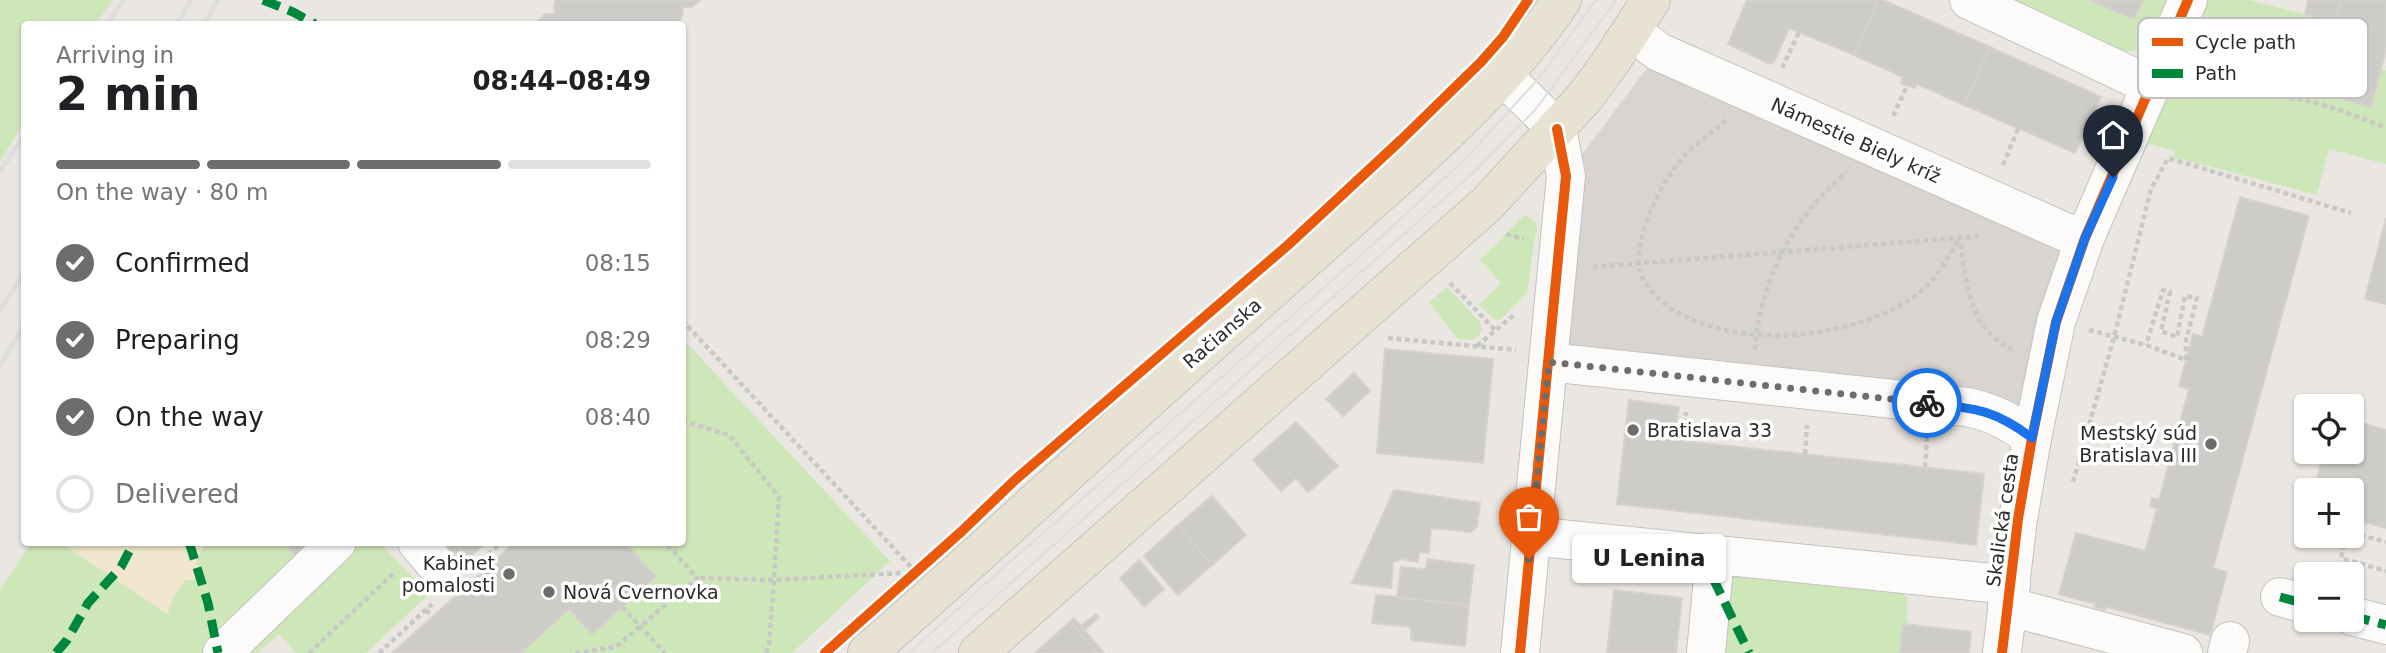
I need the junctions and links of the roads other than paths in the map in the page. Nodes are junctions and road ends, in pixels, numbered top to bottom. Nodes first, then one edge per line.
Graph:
1 (1562, 0) edge
2 (1651, 0) edge
3 (1969, 0) edge
4 (2188, 0) edge
5 (2180, 18) edge
6 (1632, 32) junction
7 (1503, 76) junction
8 (2138, 79) edge
9 (2147, 98) edge
10 (1557, 130) junction
11 (2085, 238) junction
12 (1535, 356) junction
13 (2032, 438) junction
14 (1531, 536) junction
15 (333, 546) edge
16 (1715, 556) junction
17 (2009, 596) junction
18 (2364, 619) edge
19 (2386, 625) edge
20 (2139, 647) edge
21 (222, 653) edge
22 (867, 653) edge
23 (978, 653) edge
24 (1520, 653) edge
25 (1706, 653) edge
26 (2002, 653) edge
27 (2183, 653) edge

1 - 7 main road, Račianska
2 - 6 main road
3 - 8 street
4 - 5 street, Skalická cesta
6 - 10 main road
6 - 11 street, Námestie Biely kríž
7 - 10 street
7 - 22 main road, Račianska
9 - 11 street, Skalická cesta
10 - 12 street
10 - 23 main road
11 - 13 street, Skalická cesta
12 - 13 street
12 - 14 street
13 - 17 street, Skalická cesta
14 - 16 street
14 - 24 street
15 - 21 street
16 - 17 street
16 - 25 street
17 - 20 street
17 - 26 street, Skalická cesta
18 - 19 street
20 - 27 street

